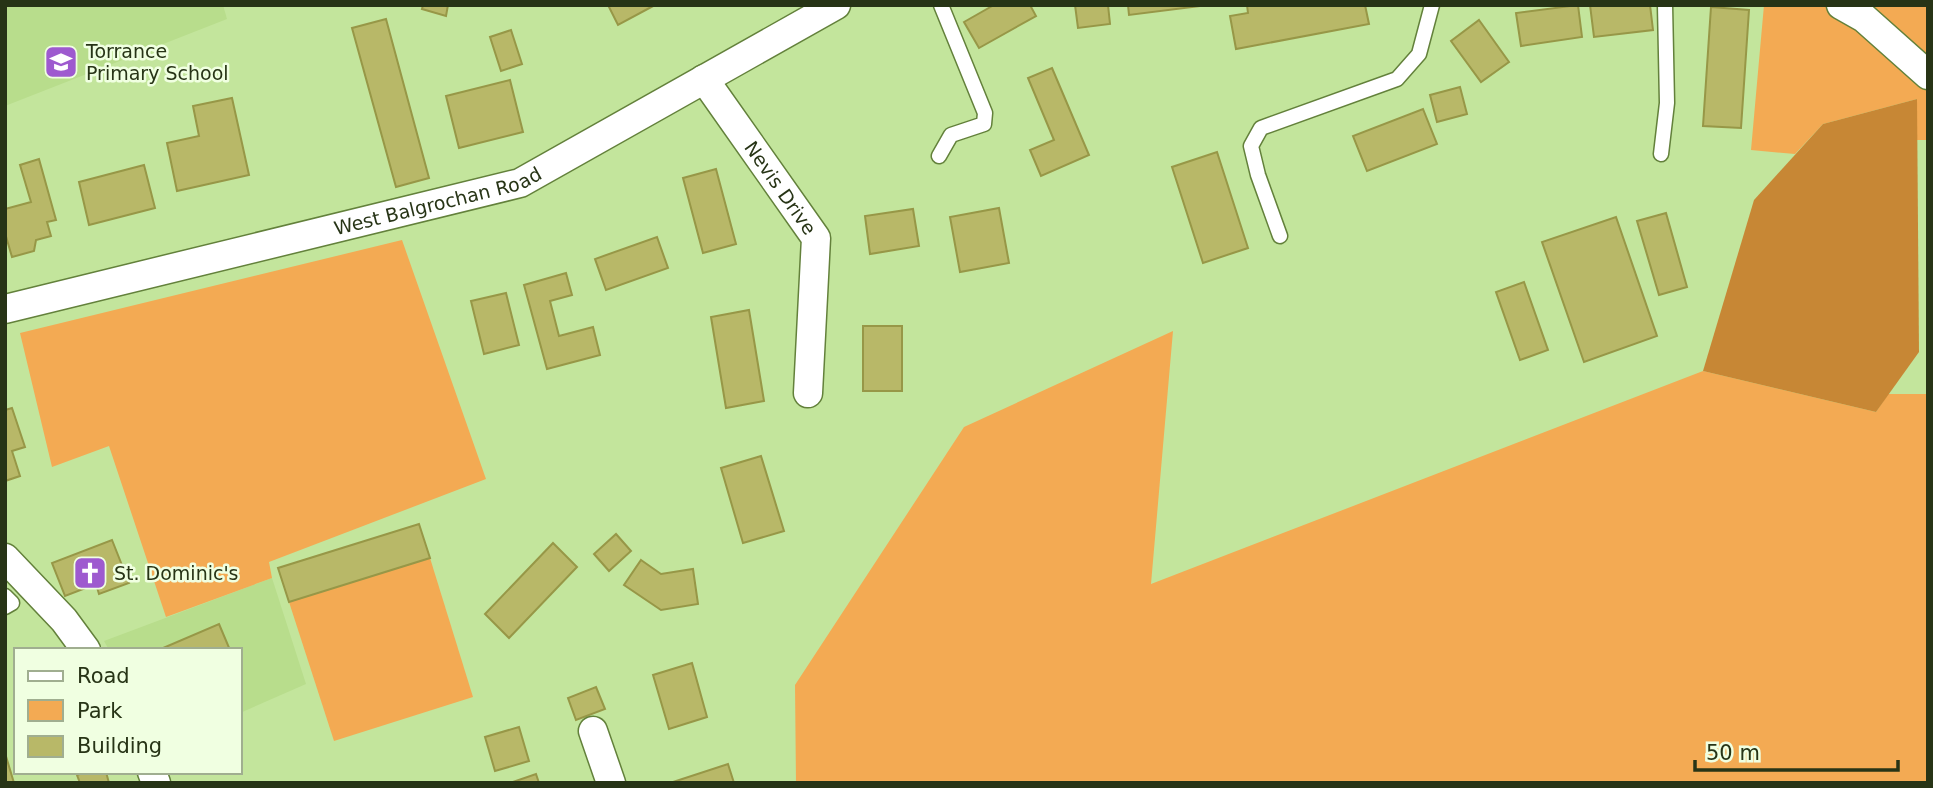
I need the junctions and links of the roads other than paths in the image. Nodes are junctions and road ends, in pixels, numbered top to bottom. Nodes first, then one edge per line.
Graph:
1 (941, 5) edge
2 (1432, 5) edge
3 (1664, 5) edge
4 (1841, 5) edge
5 (829, 7) edge
6 (1928, 75) edge
7 (704, 79) junction
8 (1661, 155) dead end
9 (939, 156) dead end
10 (1280, 236) dead end
11 (5, 309) edge
12 (808, 393) dead end
13 (5, 558) edge
14 (5, 596) edge
15 (5, 607) edge
16 (85, 648) edge
17 (593, 731) dead end
18 (611, 783) edge

1 - 9 lane
2 - 10 lane
3 - 8 lane
4 - 6 street
5 - 7 street, West Balgrochan Road
7 - 11 street, West Balgrochan Road
7 - 12 street, Nevis Drive
13 - 16 street
14 - 15 lane
17 - 18 street

